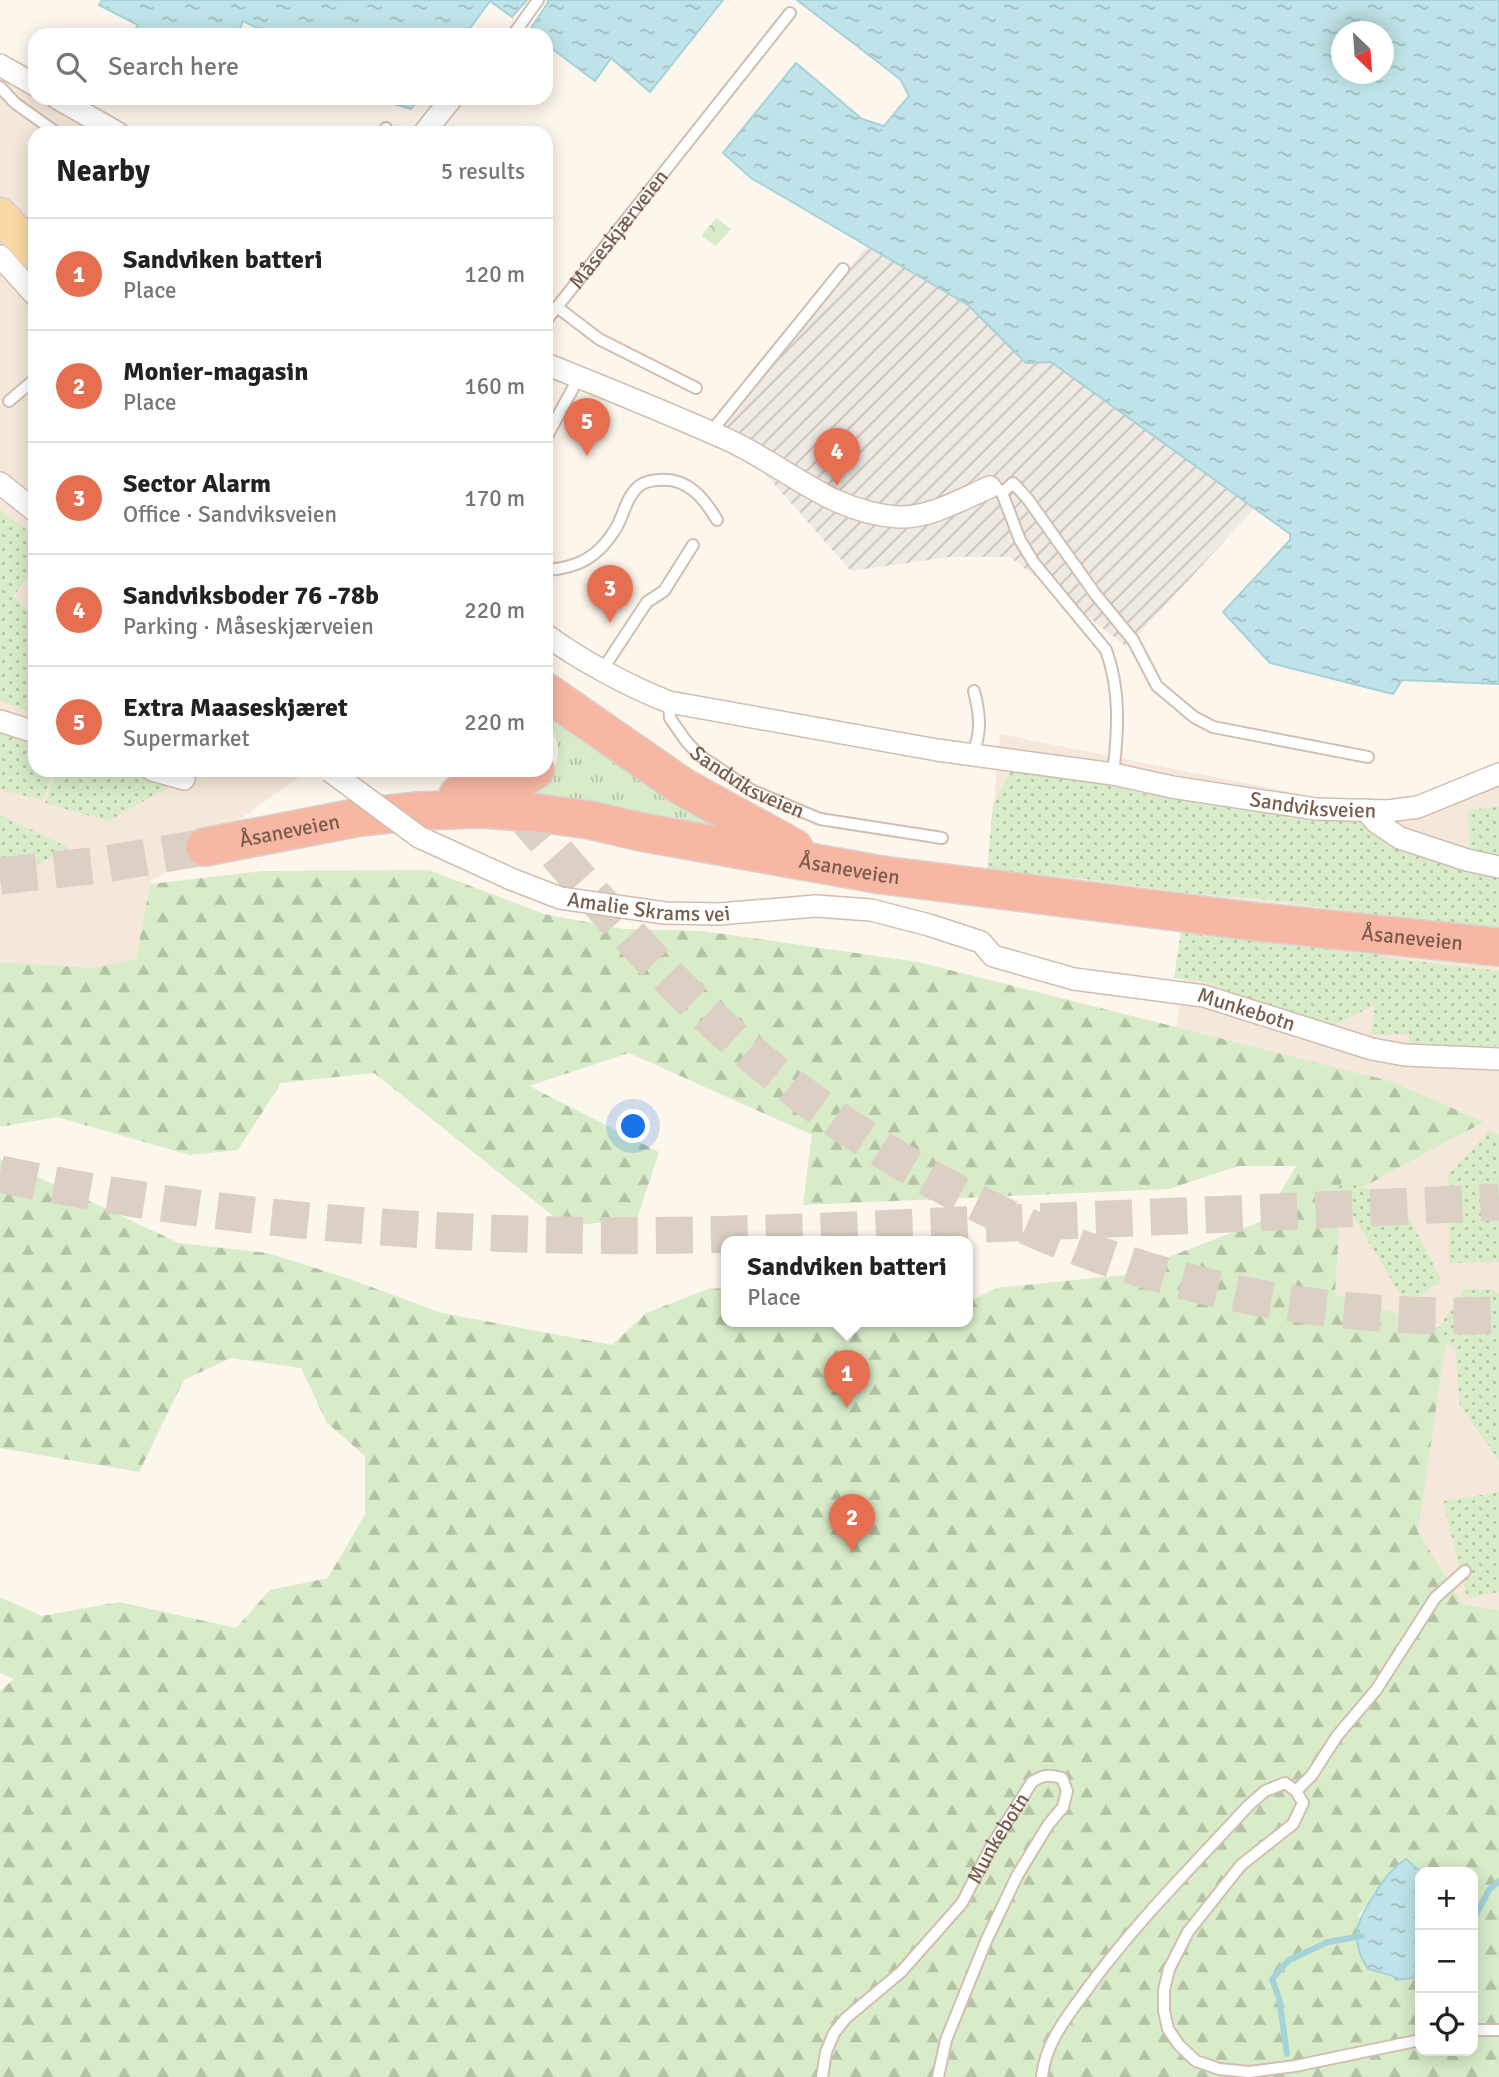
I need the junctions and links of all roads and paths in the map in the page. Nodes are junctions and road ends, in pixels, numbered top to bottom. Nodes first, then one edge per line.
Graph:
1 (538, 0) edge
2 (790, 13) dead end
3 (518, 28) edge
4 (0, 65) edge
5 (28, 81) edge
6 (0, 87) edge
7 (69, 105) edge
8 (446, 105) edge
9 (47, 126) edge
10 (106, 126) edge
11 (430, 126) edge
12 (0, 215) edge
13 (28, 245) edge
14 (0, 256) edge
15 (843, 269) dead end
16 (28, 287) edge
17 (557, 307) junction
18 (553, 312) edge
19 (553, 367) edge
20 (579, 377) junction
21 (28, 385) edge
22 (696, 388) dead end
23 (9, 401) dead end
24 (553, 425) edge
25 (710, 432) junction
26 (0, 483) edge
27 (996, 490) junction
28 (28, 504) edge
29 (717, 520) dead end
30 (693, 545) dead end
31 (553, 570) edge
32 (553, 639) edge
33 (603, 669) junction
34 (974, 691) dead end
35 (553, 697) edge
36 (669, 702) junction
37 (0, 721) edge
38 (28, 730) edge
39 (972, 755) junction
40 (1368, 757) dead end
41 (1113, 774) junction
42 (1499, 774) edge
43 (177, 777) edge
44 (337, 777) edge
45 (525, 777) edge
46 (184, 779) dead end
47 (1366, 810) junction
48 (942, 838) dead end
49 (828, 866) junction
50 (1499, 867) edge
51 (1499, 947) edge
52 (993, 956) joint
53 (1499, 1059) edge
54 (1465, 1571) dead end
55 (1296, 1791) junction
56 (1478, 2030) edge
57 (1499, 2030) edge
58 (1415, 2041) edge
59 (822, 2077) edge
60 (938, 2077) edge
61 (1042, 2077) edge

1 - 3 lane
2 - 17 lane, Måseskjærveien
4 - 5 street
6 - 9 lane
7 - 10 street
8 - 11 street
12 - 13 main road
14 - 16 street
15 - 25 lane
17 - 18 lane, Måseskjærveien
17 - 22 lane
19 - 20 street
20 - 24 lane
20 - 25 street
21 - 23 lane
25 - 27 street
26 - 28 street
27 - 40 lane
27 - 41 lane
29 - 31 lane
30 - 33 lane
32 - 33 street, Sandviksveien
33 - 36 street, Sandviksveien
34 - 39 lane
35 - 49 highway
36 - 39 street, Sandviksveien
36 - 48 lane, Sandviksveien
37 - 38 street
39 - 41 street, Sandviksveien
41 - 47 street, Sandviksveien
42 - 47 street
43 - 46 street
44 - 52 street, Amalie Skrams vei, bridge
45 - 49 highway, Åsaneveien
47 - 50 street, Sandviksveien
49 - 51 highway, Åsaneveien
52 - 53 street, Munkebotn
54 - 55 lane
55 - 58 lane
55 - 61 lane
56 - 57 lane
59 - 60 lane, Munkebotn

